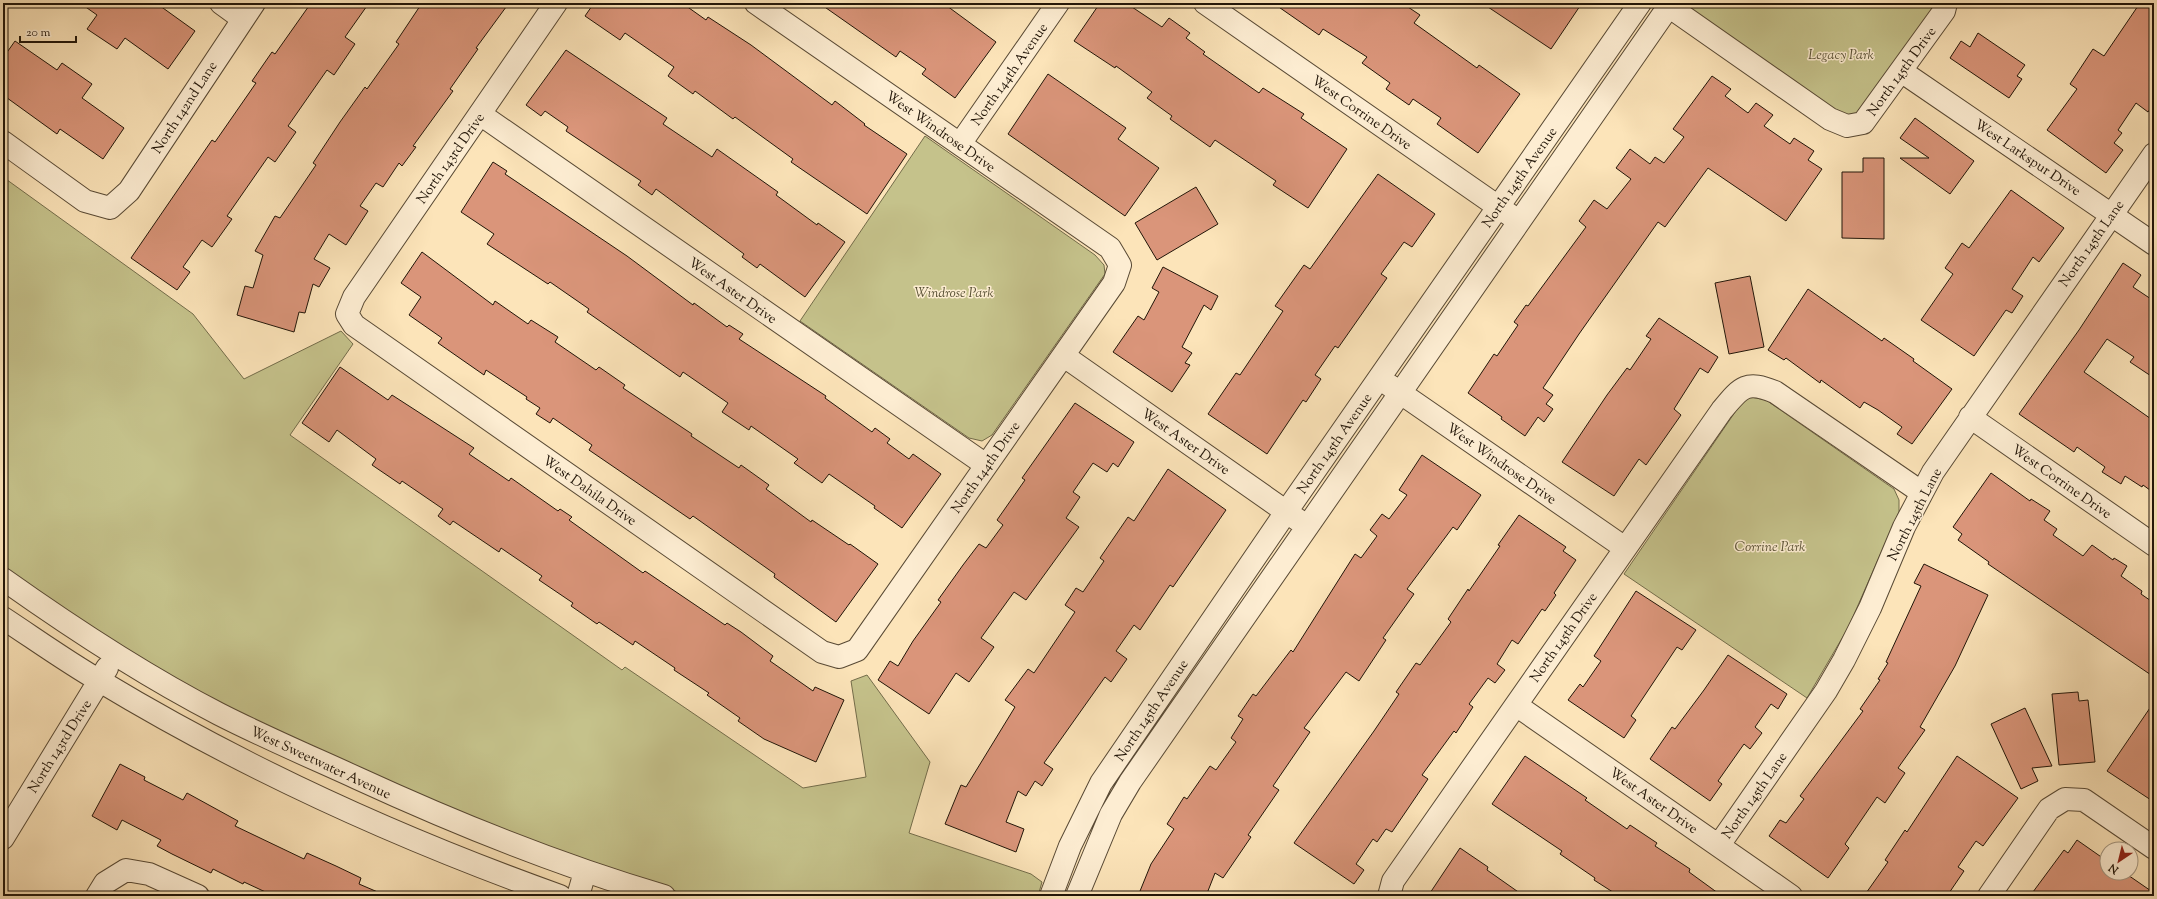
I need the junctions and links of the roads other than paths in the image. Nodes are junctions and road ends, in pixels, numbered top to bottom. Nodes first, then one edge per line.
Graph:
1 (221, 3) edge
2 (556, 3) edge
3 (756, 3) edge
4 (1058, 3) edge
5 (1205, 3) edge
6 (1640, 3) edge
7 (1946, 3) edge
8 (1667, 5) edge
9 (248, 11) edge
10 (1901, 71) junction
11 (480, 114) junction
12 (3, 142) edge
13 (960, 144) junction
14 (2154, 154) edge
15 (1499, 207) junction
16 (2111, 214) junction
17 (1519, 222) junction
18 (2154, 244) edge
19 (1120, 265) joint
20 (346, 314) joint
21 (1064, 356) junction
22 (1380, 378) junction
23 (1401, 393) junction
24 (1970, 417) junction
25 (986, 465) junction
26 (1921, 492) junction
27 (1286, 512) junction
28 (1308, 526) junction
29 (2154, 545) edge
30 (1625, 548) junction
31 (3, 578) edge
32 (3, 618) edge
33 (115, 655) junction
34 (839, 656) joint
35 (99, 681) junction
36 (1516, 705) junction
37 (3, 838) edge
38 (1719, 845) junction
39 (2154, 848) edge
40 (586, 872) junction
41 (612, 889) edge
42 (97, 896) edge
43 (198, 896) edge
44 (560, 896) edge
45 (578, 896) edge
46 (664, 896) edge
47 (1051, 896) edge
48 (1077, 896) edge
49 (1389, 896) edge
50 (1791, 896) edge
51 (1989, 896) edge

1 - 9 street
2 - 11 street, North 143rd Drive
3 - 13 street, West Windrose Drive
4 - 13 street, North 144th Avenue
5 - 15 street, West Corrine Drive
6 - 15 street, North 145th Avenue
7 - 10 street, North 145th Drive
8 - 10 street, North 145th Drive
8 - 17 street, North 145th Avenue
9 - 12 street, North 142nd Lane
10 - 16 street, West Larkspur Drive
11 - 20 street, North 143rd Drive
11 - 25 street, West Aster Drive
13 - 19 street, West Windrose Drive
14 - 16 street, North 145th Lane
15 - 17 street, West Corrine Drive
15 - 22 street, North 145th Avenue
16 - 18 street, West Larkspur Drive
16 - 24 street, North 145th Lane
17 - 23 street, North 145th Avenue
19 - 21 street, North 144th Drive
20 - 34 street, West Dahila Drive
21 - 25 street, North 144th Drive
21 - 27 street, West Aster Drive
22 - 23 street, West Windrose Drive
22 - 27 street, North 145th Avenue
23 - 28 street, North 145th Avenue
23 - 30 street, West Windrose Drive
24 - 26 street, North 145th Lane
24 - 29 street, West Corrine Drive
25 - 34 street, North 144th Drive
26 - 30 street, North 145th Drive
26 - 38 street, North 145th Lane
27 - 28 street, West Aster Drive
27 - 47 street, North 145th Avenue
28 - 48 street, North 145th Avenue
30 - 36 street, North 145th Drive
31 - 33 street, West Sweetwater Avenue
32 - 35 street
33 - 35 street, North 143rd Drive
33 - 40 street, West Sweetwater Avenue
35 - 37 street, North 143rd Drive
35 - 44 street
36 - 38 street, West Aster Drive
36 - 49 street, North 145th Drive
38 - 50 street, West Aster Drive
39 - 51 street
40 - 41 street, West Sweetwater Avenue
40 - 45 street
41 - 46 street, West Sweetwater Avenue
42 - 43 street

